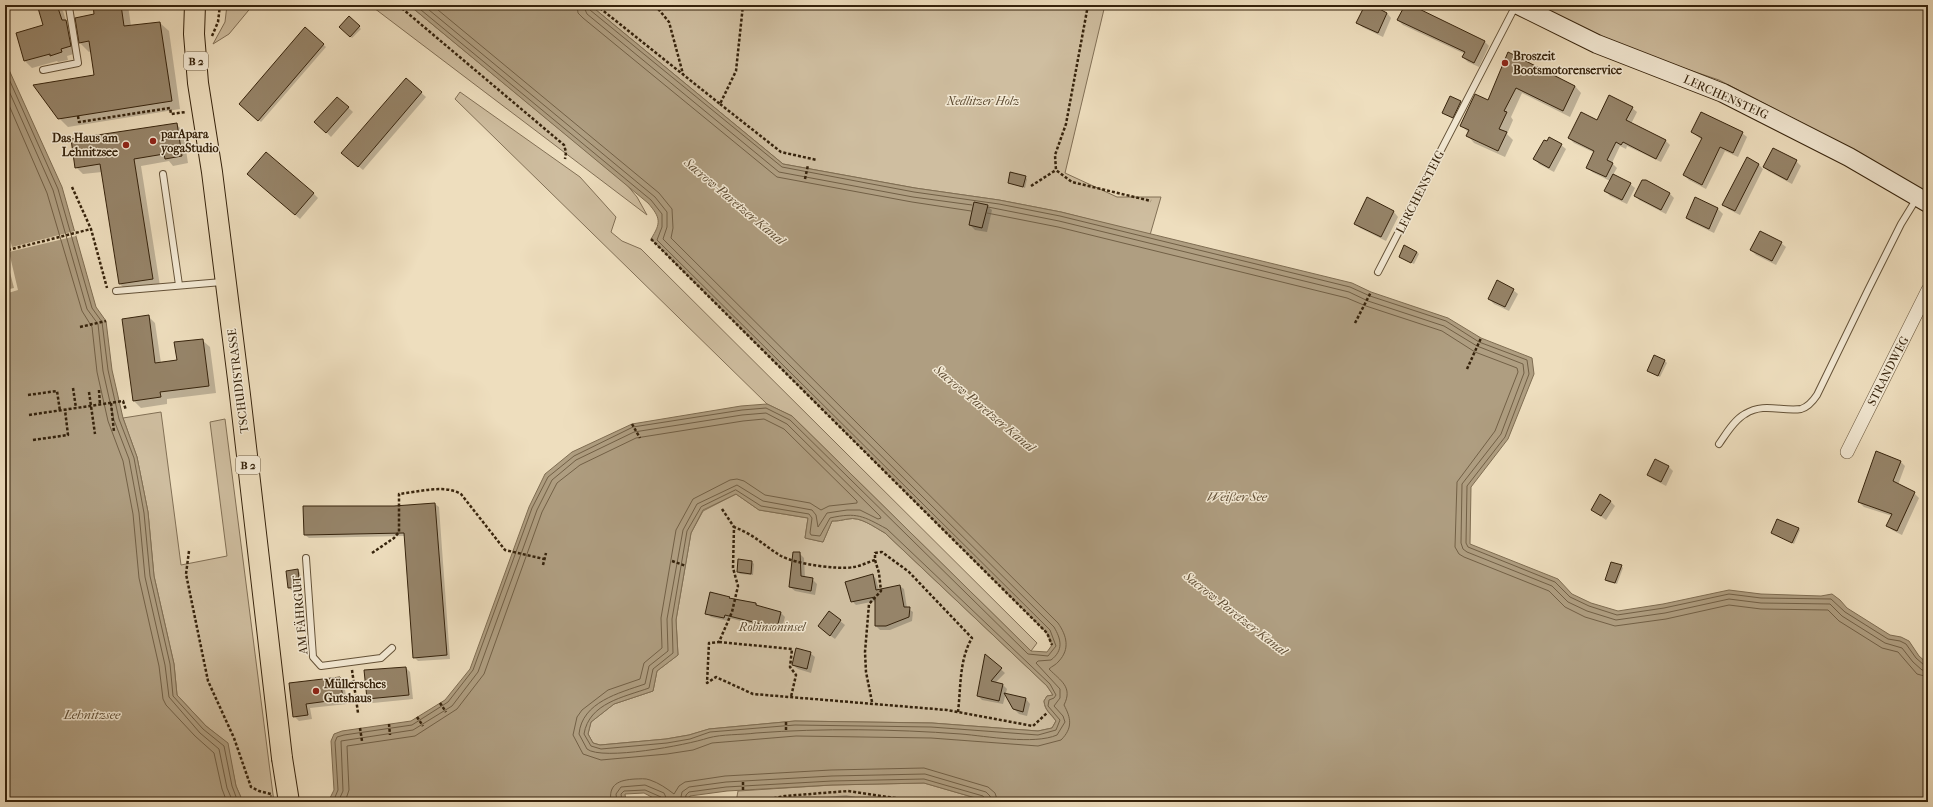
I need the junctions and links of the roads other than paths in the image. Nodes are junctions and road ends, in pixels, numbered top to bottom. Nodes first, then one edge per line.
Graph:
1 (74, 5) edge
2 (195, 5) edge
3 (1517, 5) edge
4 (43, 70) dead end
5 (163, 174) dead end
6 (1923, 200) edge
7 (1378, 272) dead end
8 (226, 282) junction
9 (179, 285) junction
10 (1928, 290) edge
11 (116, 291) road end
12 (1719, 444) dead end
13 (1847, 452) dead end
14 (306, 558) dead end
15 (392, 648) dead end
16 (289, 802) edge

1 - 4 lane
2 - 8 main road, TSCHUDISTRASSE / B 2
3 - 6 street, LERCHENSTEIG
3 - 7 lane, LERCHENSTEIG
5 - 9 lane
6 - 12 lane
8 - 9 lane
8 - 16 main road, TSCHUDISTRASSE / B 2, bridge
9 - 11 lane
10 - 13 street, STRANDWEG
14 - 15 lane, AM FÄHRGUT

